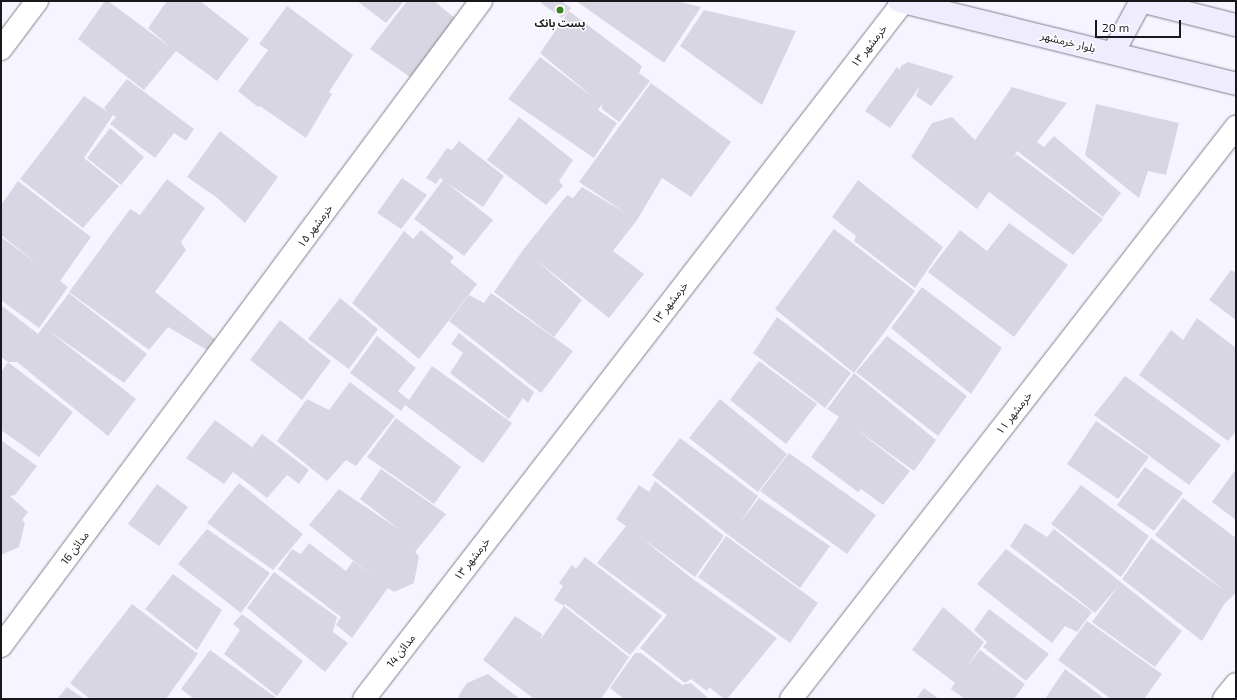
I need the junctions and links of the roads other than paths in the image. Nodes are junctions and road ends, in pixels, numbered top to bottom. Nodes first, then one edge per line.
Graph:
1 (37, 1) edge
2 (481, 1) edge
3 (901, 1) edge
4 (1141, 1) edge
5 (1236, 25) edge
6 (1, 49) edge
7 (1113, 54) junction
8 (1236, 84) edge
9 (1236, 127) edge
10 (148, 450) joint
11 (438, 604) joint
12 (1, 646) edge
13 (1236, 684) edge
14 (364, 699) edge
15 (791, 699) edge
16 (1224, 699) edge

1 - 6 street
2 - 10 street, خرمشهر ۱۵
3 - 7 main road, بلوار خرمشهر
3 - 11 street, خرمشهر ۱۳
4 - 5 main road
4 - 7 main road
7 - 8 main road, بلوار خرمشهر
9 - 15 street, خرمشهر ۱۱
10 - 12 street, مدائن 16
11 - 14 street, مدائن 14
13 - 16 street

